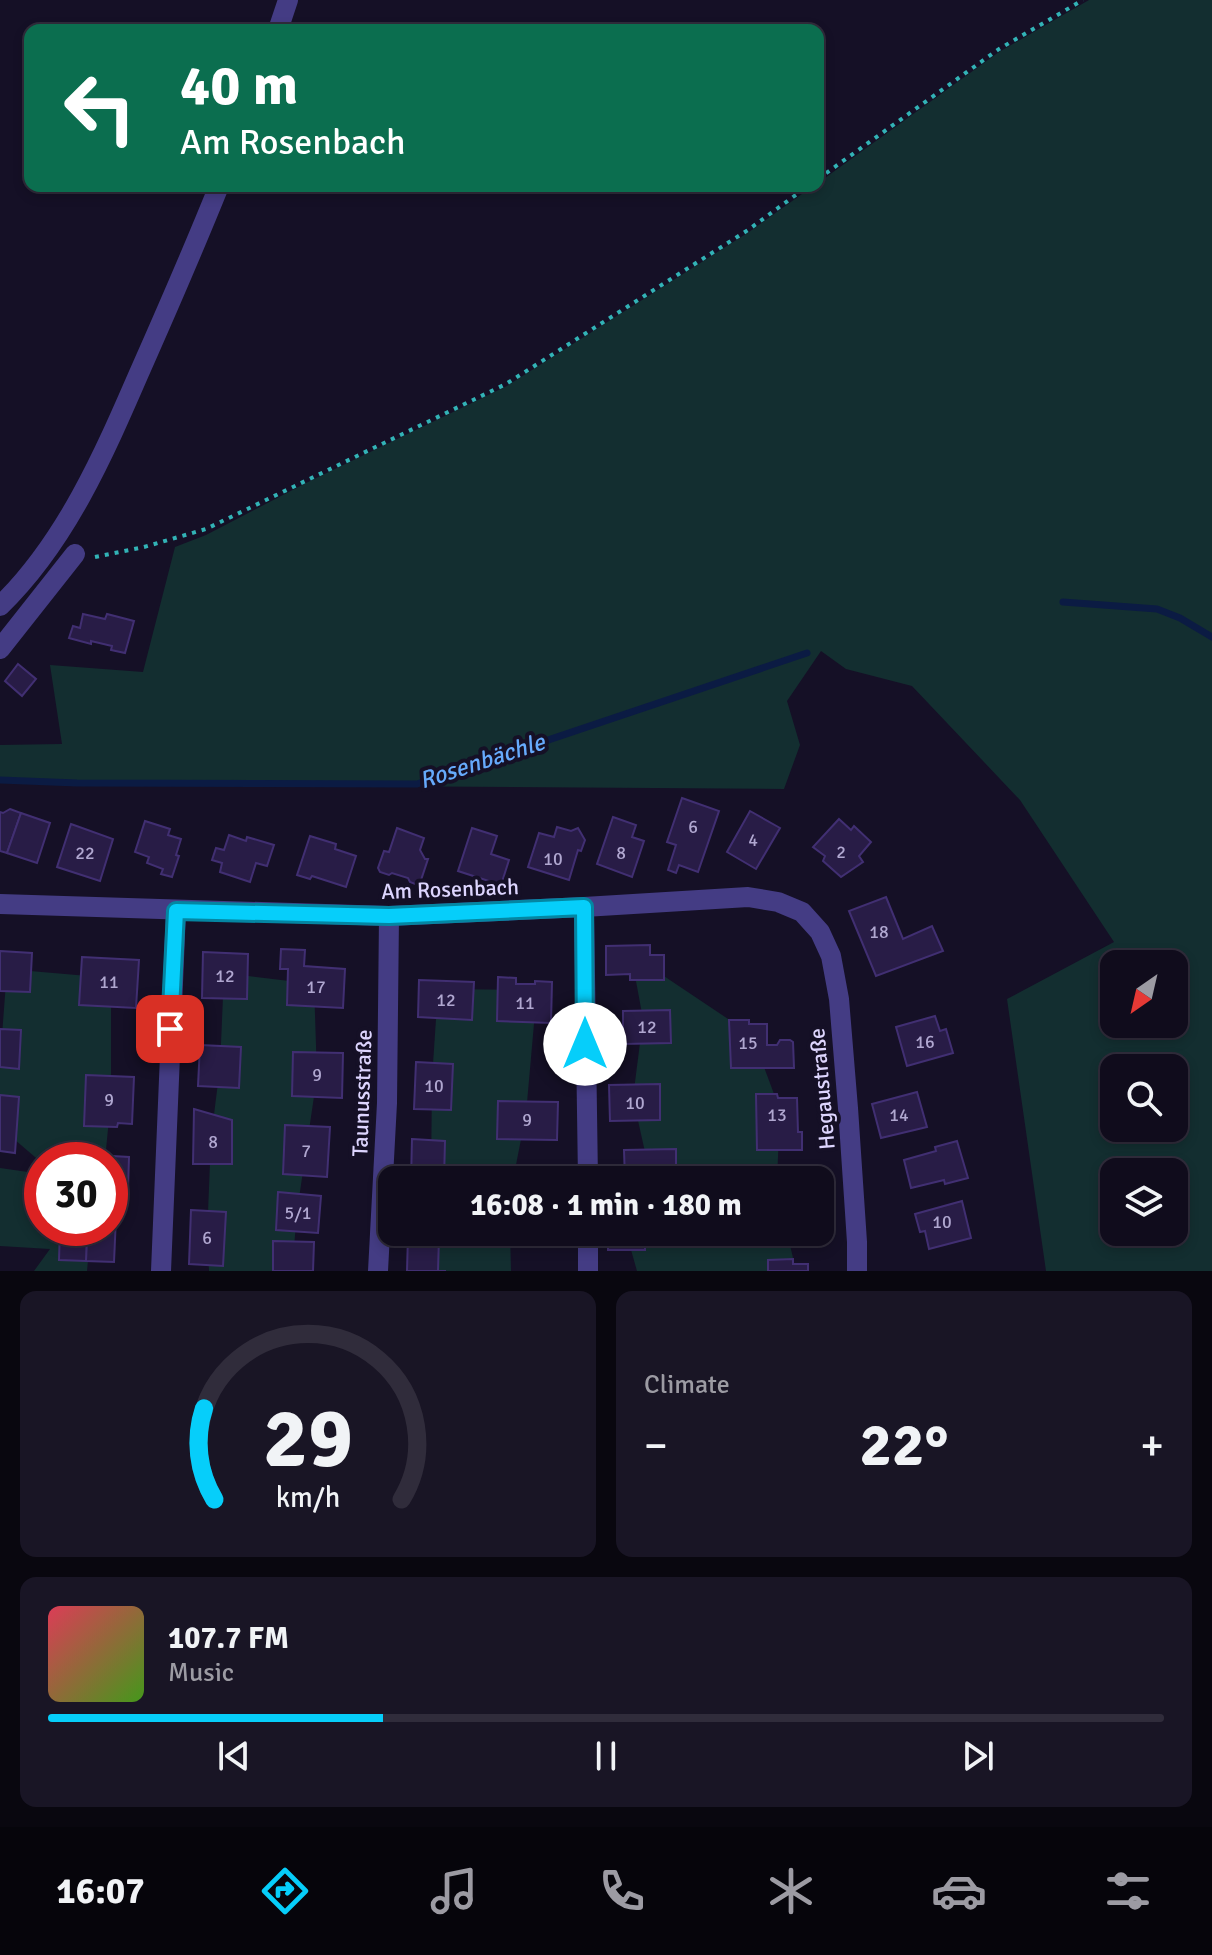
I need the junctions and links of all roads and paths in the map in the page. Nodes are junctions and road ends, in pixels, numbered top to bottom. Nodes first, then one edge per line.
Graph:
1 (288, 0) edge
2 (1083, 0) edge
3 (280, 24) edge
4 (824, 175) edge
5 (216, 192) edge
6 (800, 192) edge
7 (75, 554) joint
8 (4, 601) edge
9 (30, 611) junction
10 (0, 649) edge
11 (0, 904) edge
12 (584, 907) junction
13 (176, 911) junction
14 (389, 916) junction
15 (839, 999) joint
16 (588, 1166) edge
17 (588, 1246) edge
18 (161, 1271) edge
19 (378, 1271) edge
20 (588, 1271) edge
21 (857, 1271) edge

1 - 3 street
2 - 4 path
5 - 8 street
6 - 7 path
7 - 9 street
8 - 9 street
9 - 10 street
11 - 13 street, Am Rosenbach
12 - 14 street, Am Rosenbach
12 - 15 street, Am Rosenbach
12 - 16 street
13 - 14 street, Am Rosenbach
13 - 18 street
14 - 19 street, Taunusstraße
15 - 21 street, Hegaustraße
17 - 20 street

